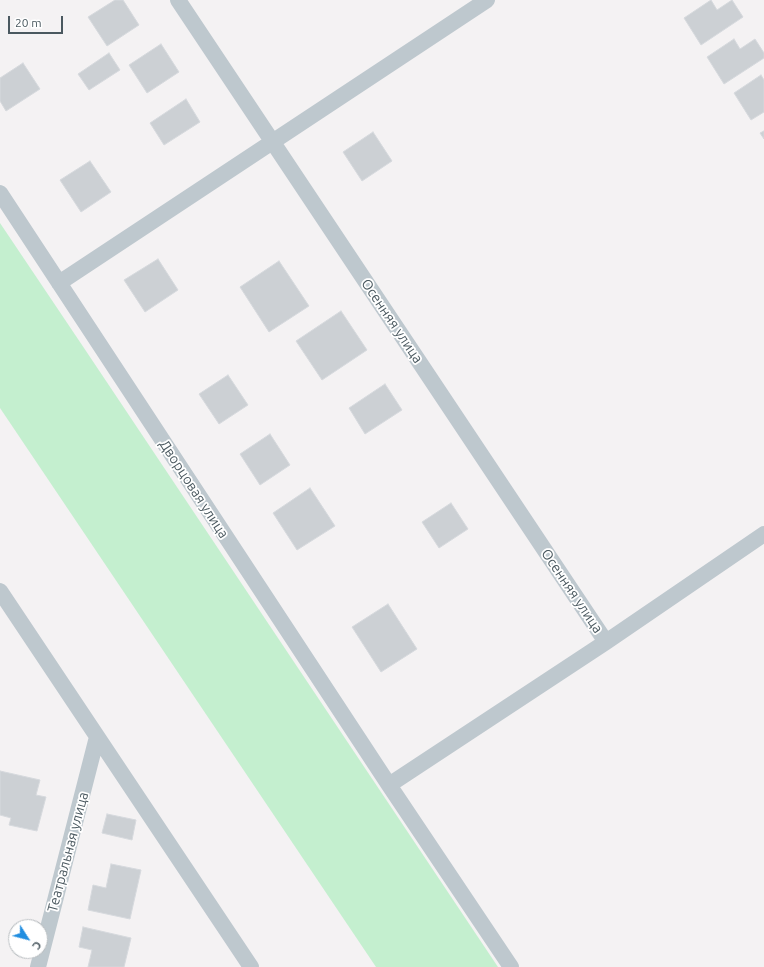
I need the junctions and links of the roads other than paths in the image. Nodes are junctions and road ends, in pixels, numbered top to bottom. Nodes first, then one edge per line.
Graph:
1 (178, 0) edge
2 (481, 2) edge
3 (272, 142) junction
4 (0, 193) edge
5 (59, 283) junction
6 (764, 534) edge
7 (0, 591) edge
8 (606, 642) junction
9 (97, 737) junction
10 (389, 785) junction
11 (38, 967) edge
12 (252, 967) edge
13 (511, 967) edge

1 - 3 street, Осенняя улица
2 - 3 street
3 - 5 street
3 - 8 street, Осенняя улица
4 - 5 street, Дворцовая улица
5 - 10 street, Дворцовая улица
6 - 8 street
7 - 9 street
8 - 10 street
9 - 11 street, Театральная улица
9 - 12 street
10 - 13 street, Дворцовая улица

